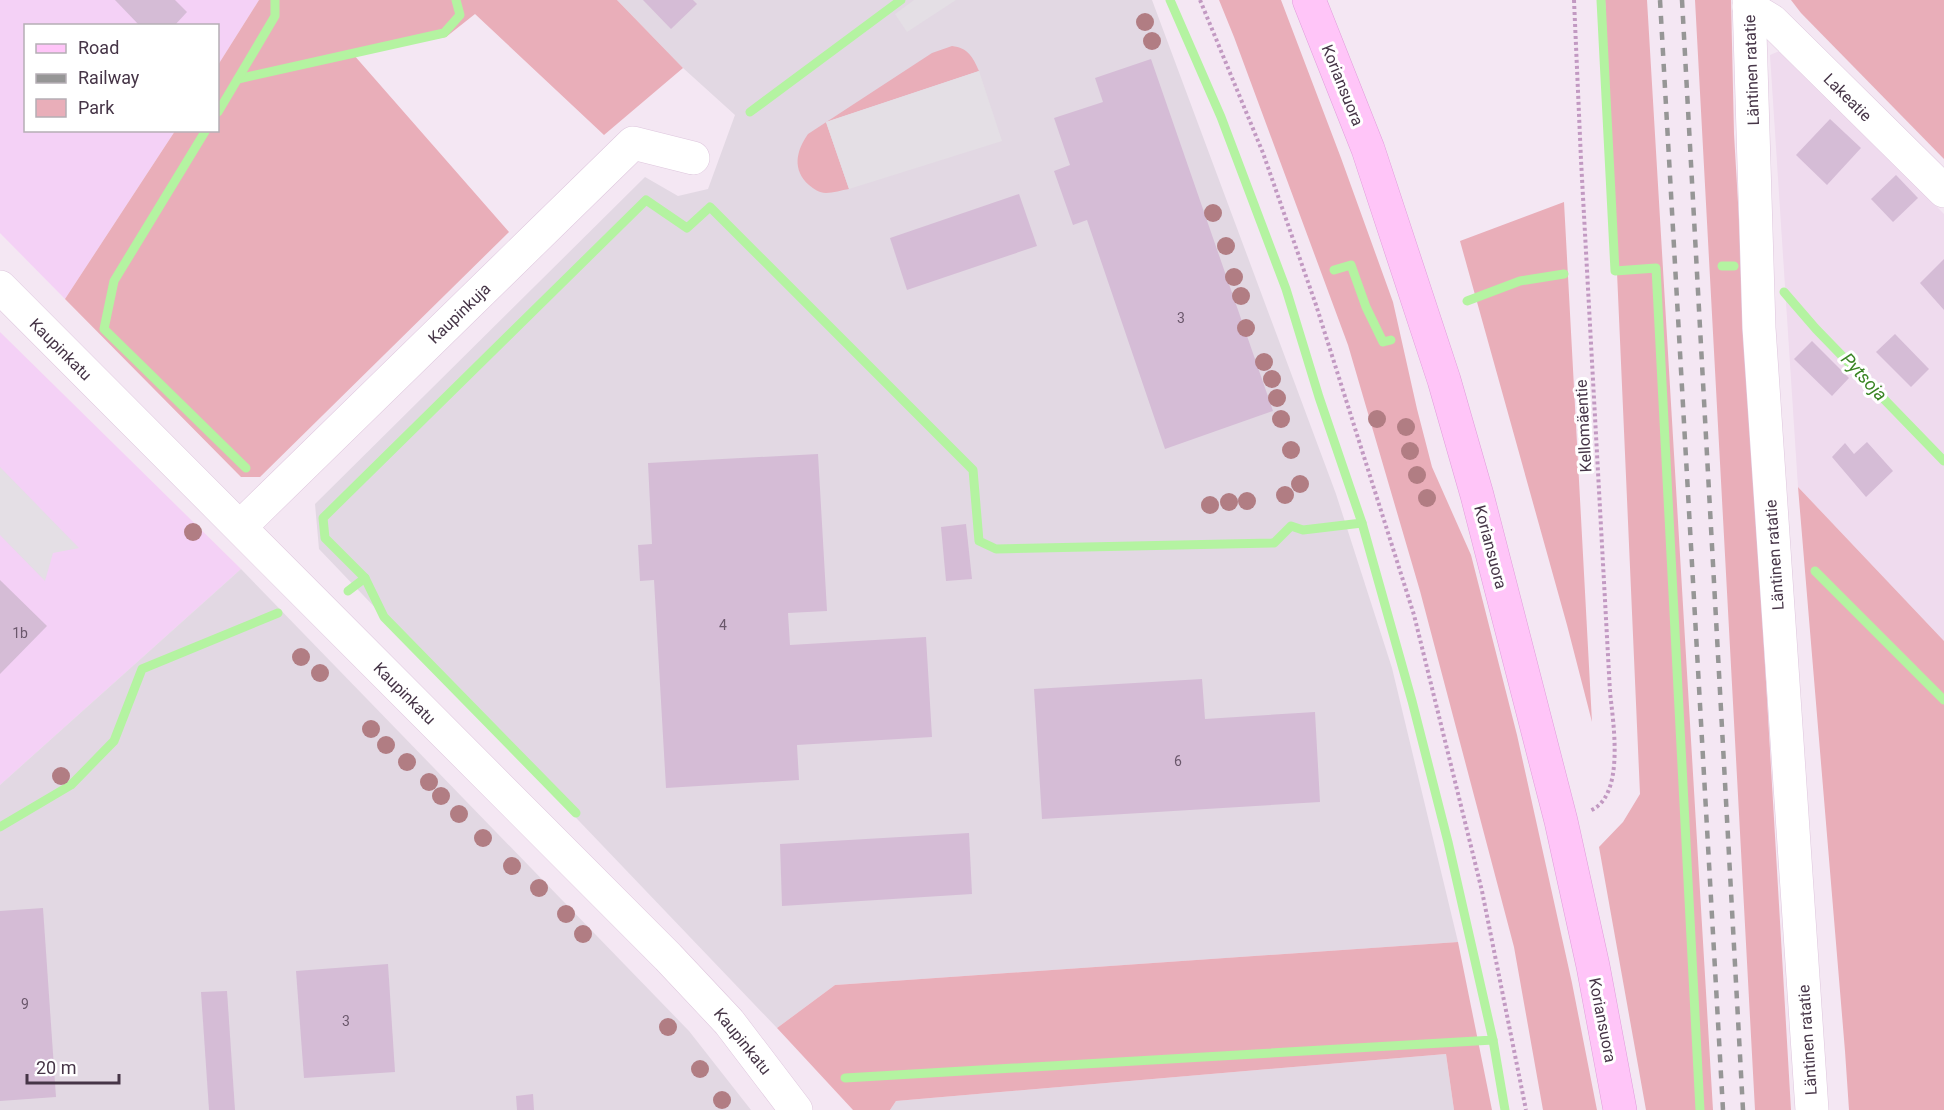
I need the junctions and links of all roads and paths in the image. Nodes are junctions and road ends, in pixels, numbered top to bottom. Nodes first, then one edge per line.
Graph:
1 (1200, 0) edge
2 (1309, 0) edge
3 (1574, 0) edge
4 (1749, 4) edge
5 (693, 158) dead end
6 (1944, 191) edge
7 (0, 287) edge
8 (240, 527) junction
9 (1561, 821) junction
10 (796, 1110) edge
11 (1526, 1110) edge
12 (1620, 1110) edge
13 (1812, 1110) edge

1 - 11 path
2 - 9 main road, Koriansuora
3 - 9 path, Kellomäentie
4 - 6 street, Lakeatie
4 - 13 street, Läntinen ratatie
5 - 8 street, Kaupinkuja
7 - 8 street, Kaupinkatu
8 - 10 street, Kaupinkatu
9 - 12 main road, Koriansuora

